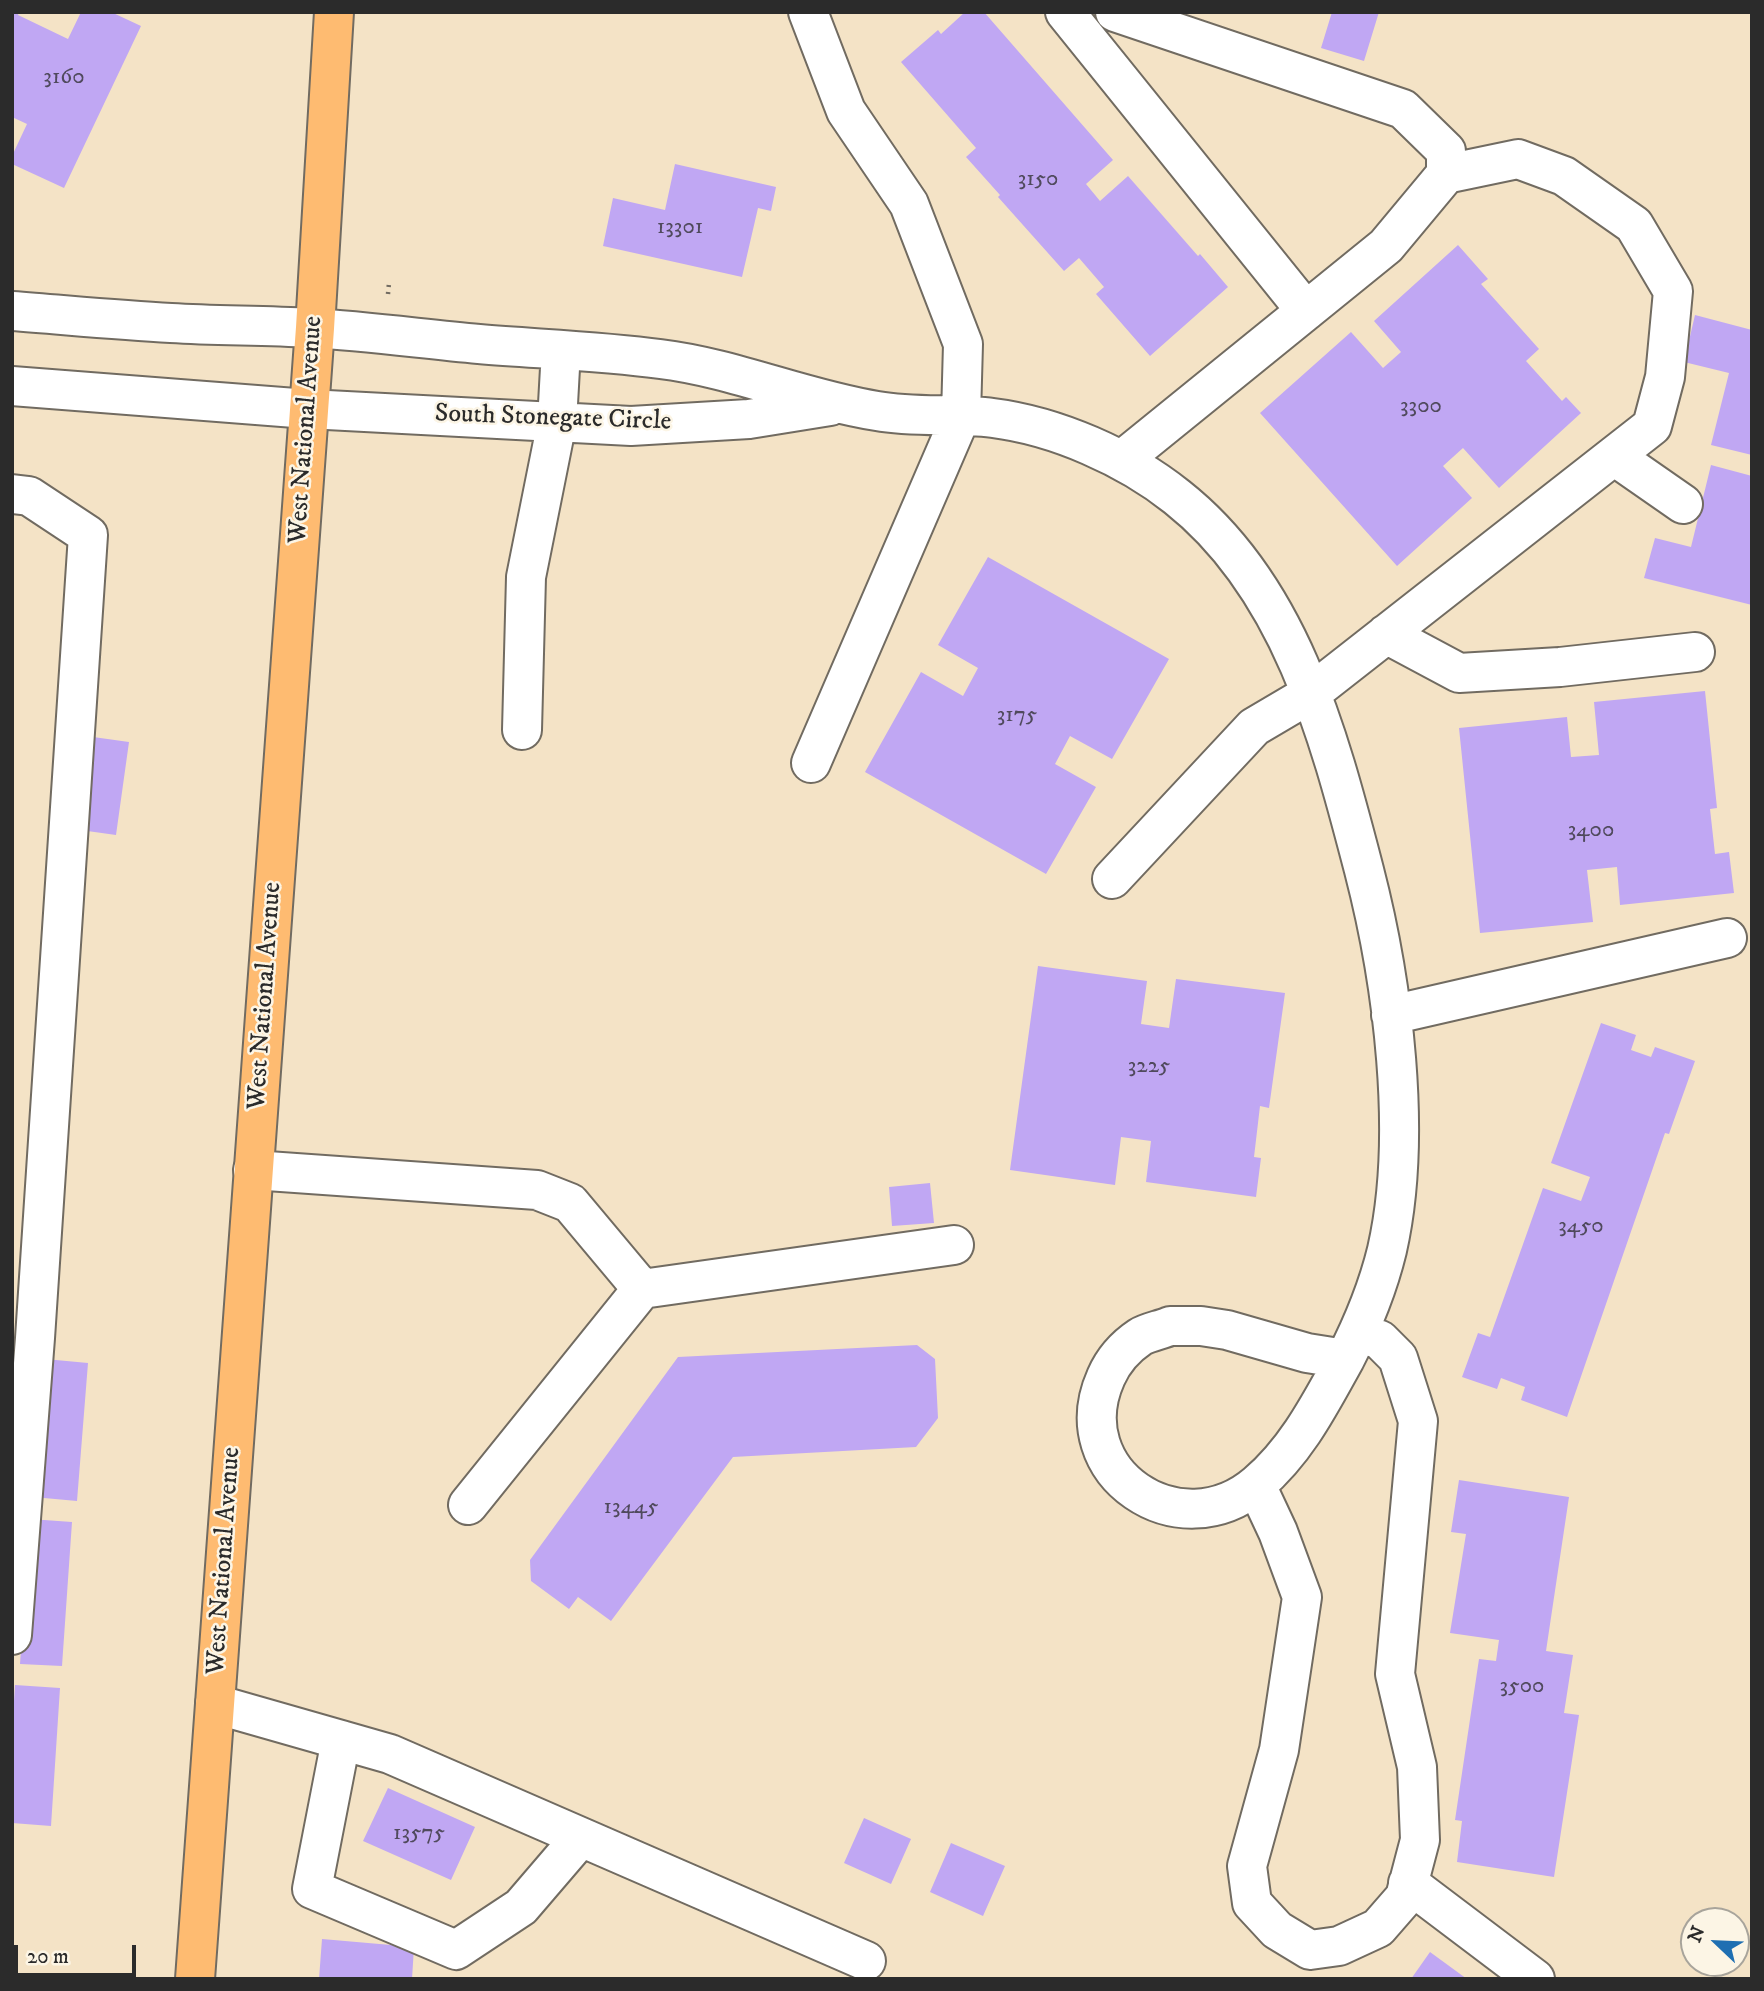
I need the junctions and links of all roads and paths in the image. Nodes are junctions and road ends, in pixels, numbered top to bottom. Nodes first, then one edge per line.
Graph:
1 (334, 12) edge
2 (808, 12) edge
3 (1065, 12) edge
4 (1115, 12) edge
5 (1446, 174) junction
6 (12, 311) edge
7 (1306, 311) junction
8 (315, 328) junction
9 (561, 350) junction
10 (12, 386) edge
11 (839, 404) junction
12 (308, 410) junction
13 (961, 416) junction
14 (557, 422) junction
15 (1614, 456) junction
16 (1122, 460) junction
17 (12, 494) edge
18 (1683, 504) dead end
19 (1386, 634) junction
20 (1695, 652) dead end
21 (1310, 694) junction
22 (522, 730) dead end
23 (811, 763) dead end
24 (1112, 879) dead end
25 (1727, 938) dead end
26 (1391, 1015) junction
27 (253, 1170) junction
28 (27, 1234) edge
29 (954, 1245) dead end
30 (642, 1289) junction
31 (1352, 1345) junction
32 (1256, 1485) junction
33 (468, 1505) dead end
34 (12, 1635) edge
35 (215, 1704) junction
36 (341, 1740) junction
37 (581, 1837) junction
38 (1408, 1883) junction
39 (866, 1961) dead end
40 (1305, 1964) edge
41 (195, 1979) edge
42 (1535, 1979) edge

1 - 8 main road, West National Avenue
2 - 13 street
3 - 7 street
4 - 5 street
5 - 7 street
5 - 15 street
6 - 8 street, South Stonegate Circle
7 - 16 street
8 - 9 street, South Stonegate Circle
8 - 12 main road, West National Avenue
9 - 11 street, South Stonegate Circle
9 - 14 street
10 - 12 street, South Stonegate Circle
11 - 13 street, South Stonegate Circle
11 - 14 street, South Stonegate Circle
12 - 14 street, South Stonegate Circle
12 - 27 main road, West National Avenue
13 - 16 street, South Stonegate Circle
13 - 23 street
14 - 22 street
15 - 18 street
15 - 19 street
16 - 21 street, South Stonegate Circle
17 - 28 street
19 - 20 street
19 - 21 street
21 - 24 street
21 - 26 street, South Stonegate Circle
25 - 26 street
26 - 31 street, South Stonegate Circle
27 - 30 street
27 - 35 main road, West National Avenue
28 - 34 street
29 - 30 street
30 - 33 street
31 - 32 street, South Stonegate Circle
31 - 32 street, South Stonegate Circle
31 - 38 street
32 - 40 street
35 - 36 street
35 - 41 main road, West National Avenue
36 - 37 street
36 - 37 street
37 - 39 street
38 - 40 street
38 - 42 street

